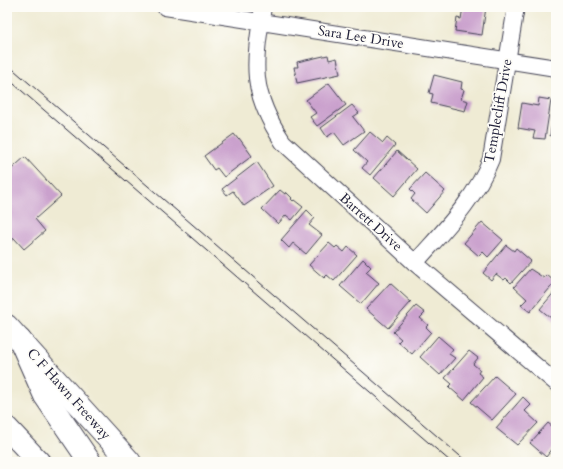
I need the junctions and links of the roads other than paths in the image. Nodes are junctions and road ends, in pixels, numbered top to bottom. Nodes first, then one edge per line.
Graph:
1 (166, 7) edge
2 (516, 7) edge
3 (262, 14) edge
4 (507, 60) junction
5 (556, 68) edge
6 (415, 263) junction
7 (14, 333) edge
8 (556, 383) edge
9 (7, 428) edge
10 (39, 462) edge
11 (90, 462) edge
12 (130, 462) edge

1 - 3 street, Sara Lee Drive
2 - 4 street, Templecliff Drive
3 - 4 street, Sara Lee Drive
3 - 6 street, Barrett Drive
4 - 5 street, Sara Lee Drive
4 - 6 street, Templecliff Drive
6 - 8 street, Barrett Drive
7 - 11 main road
7 - 12 main road, C F Hawn Freeway
9 - 10 main road

